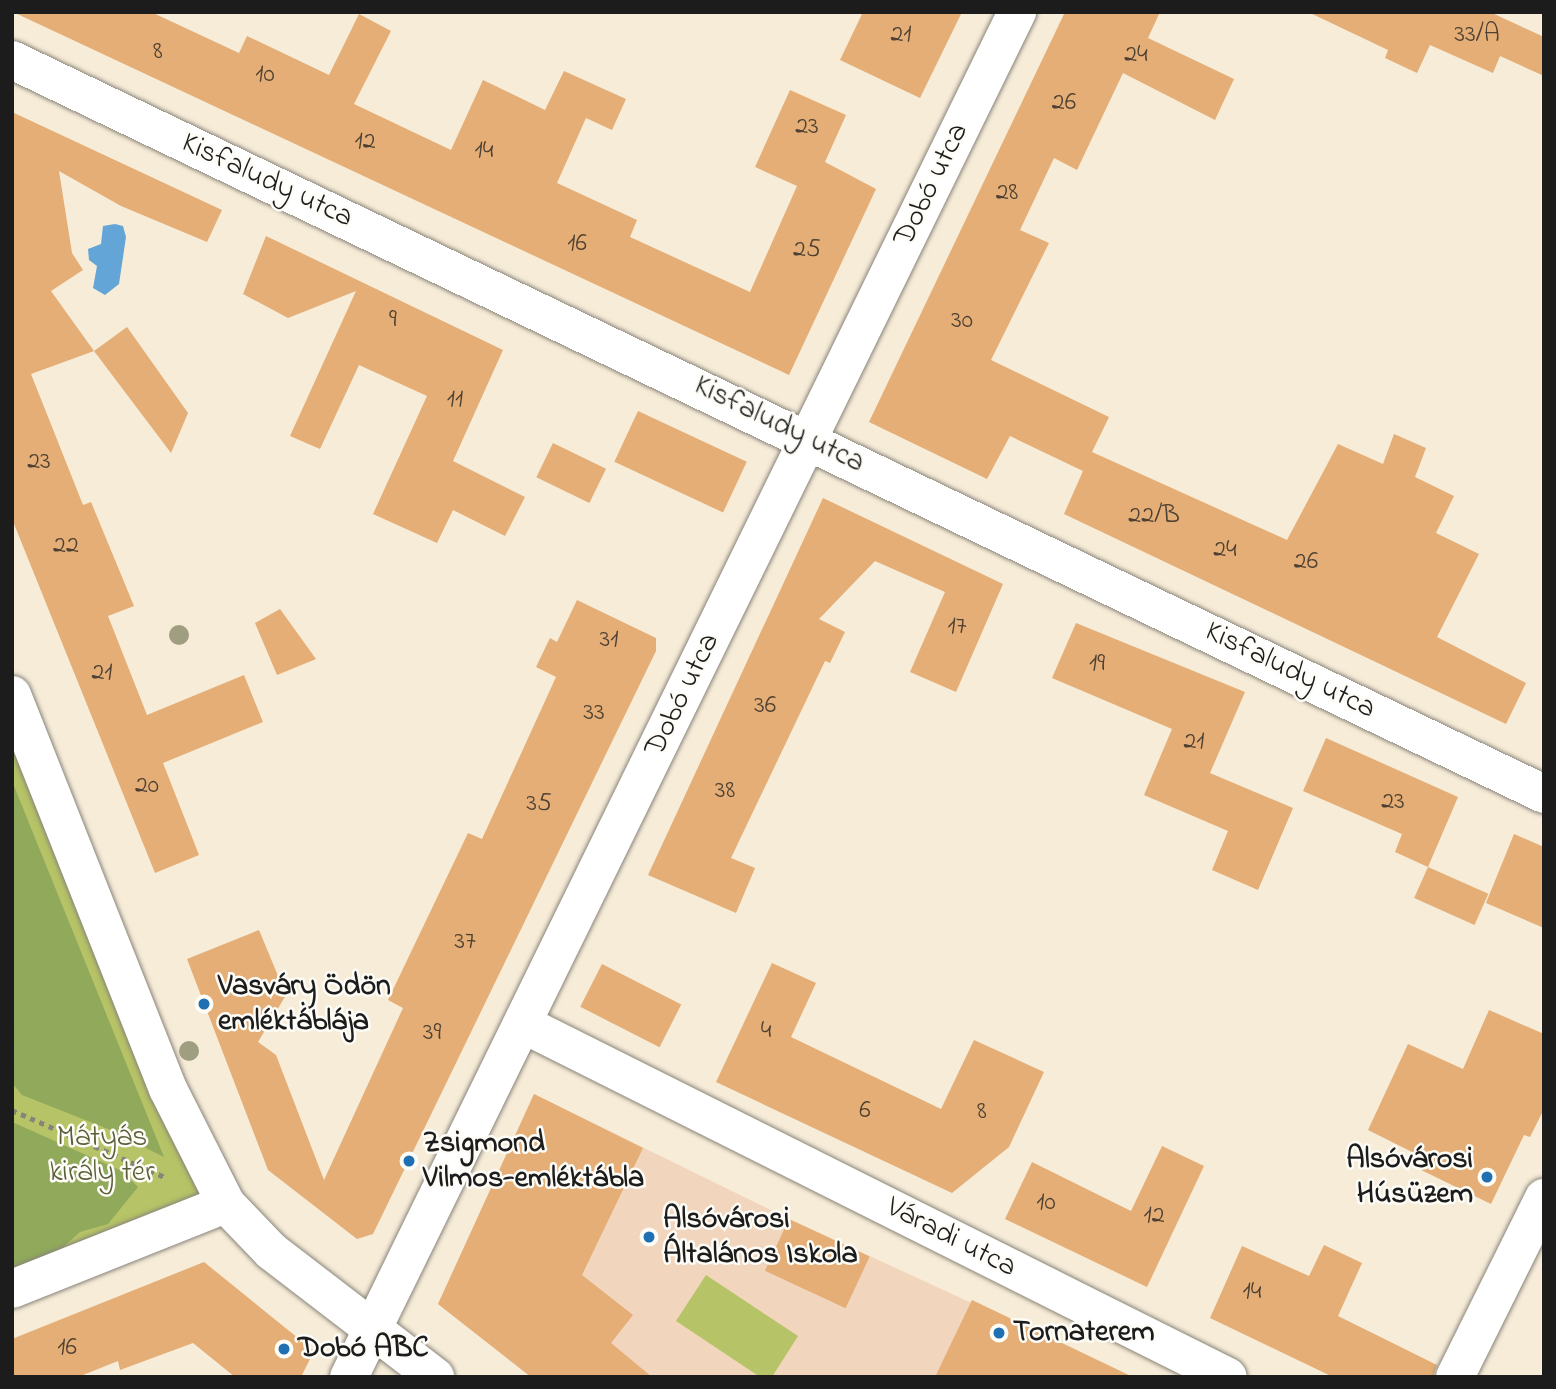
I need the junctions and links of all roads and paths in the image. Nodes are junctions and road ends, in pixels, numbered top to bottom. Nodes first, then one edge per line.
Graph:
1 (1017, 12) edge
2 (12, 60) edge
3 (808, 438) junction
4 (12, 695) edge
5 (1544, 794) edge
6 (12, 1004) edge
7 (523, 1024) junction
8 (12, 1084) edge
9 (12, 1110) edge
10 (1544, 1198) edge
11 (226, 1204) junction
12 (12, 1289) edge
13 (372, 1328) junction
14 (349, 1377) edge
15 (435, 1377) edge
16 (1228, 1377) edge
17 (1455, 1377) edge

1 - 3 street, Dobó utca
2 - 3 street, Kisfaludy utca
3 - 5 street, Kisfaludy utca
3 - 7 street, Dobó utca
4 - 11 street
6 - 8 path
7 - 13 street, Dobó utca
7 - 16 street, Váradi utca
9 - 11 path
10 - 17 street
11 - 12 street
11 - 13 street
13 - 14 street, Dobó utca
13 - 15 street

